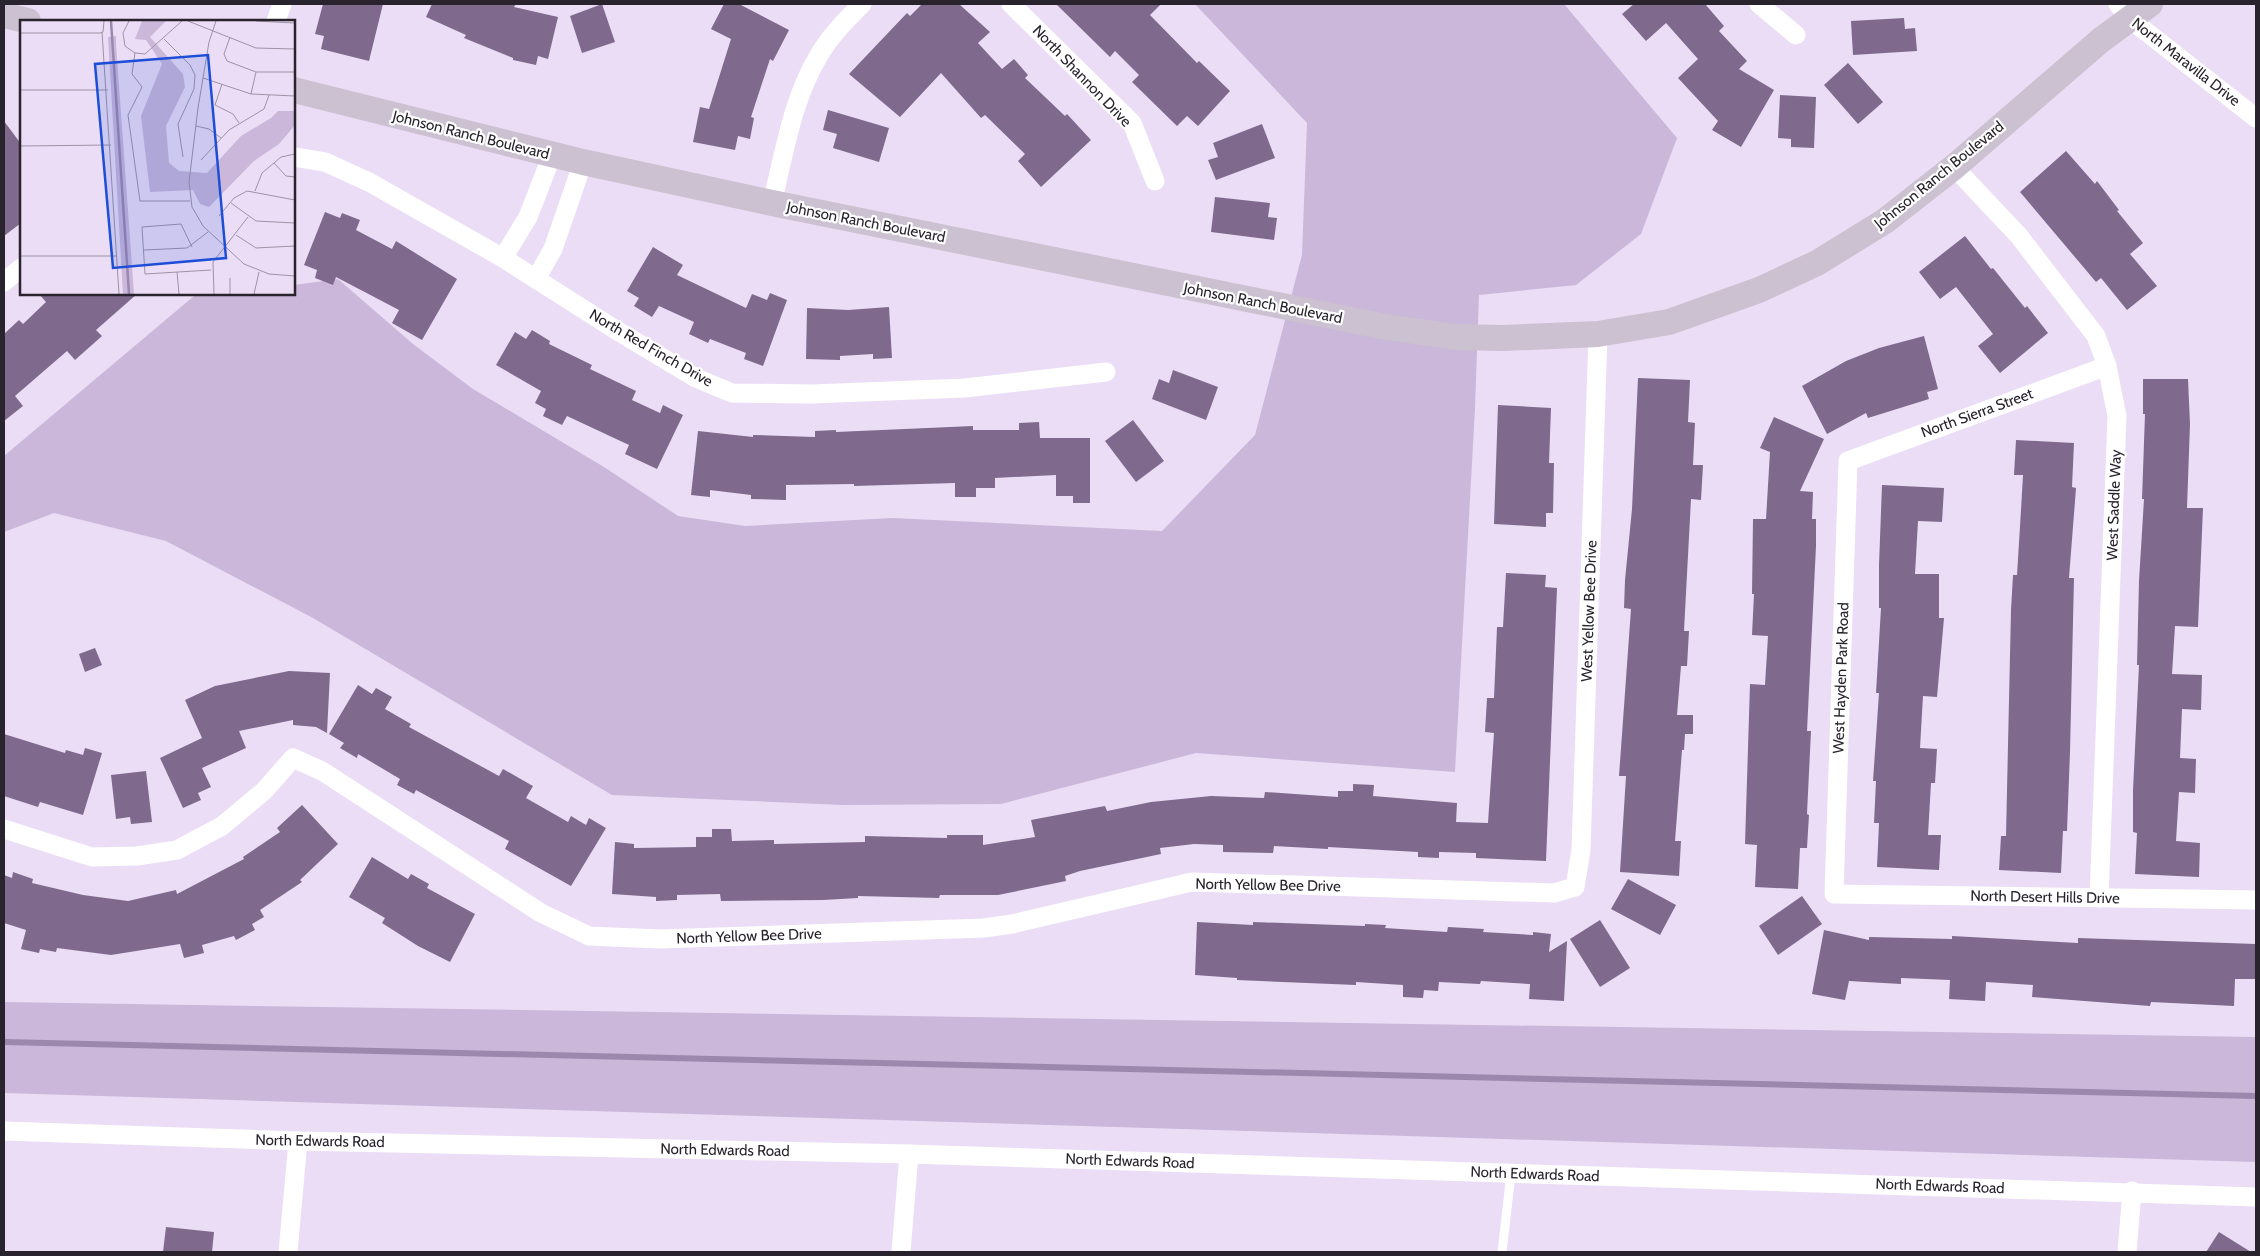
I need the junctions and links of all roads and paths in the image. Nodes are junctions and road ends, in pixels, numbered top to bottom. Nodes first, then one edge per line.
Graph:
1 (282, 4) edge
2 (862, 4) edge
3 (1011, 4) edge
4 (1759, 4) edge
5 (2133, 9) edge
6 (4, 15) edge
7 (24, 20) edge
8 (276, 20) edge
9 (1796, 35) dead end
10 (295, 90) edge
11 (2256, 118) edge
12 (552, 155) junction
13 (295, 157) edge
14 (582, 162) junction
15 (1954, 167) junction
16 (1155, 182) dead end
17 (772, 203) junction
18 (503, 258) junction
19 (20, 269) edge
20 (536, 279) junction
21 (4, 282) edge
22 (1598, 334) junction
23 (2107, 366) junction
24 (1106, 372) dead end
25 (1848, 461) joint
26 (4, 829) edge
27 (1575, 887) joint
28 (1834, 894) joint
29 (2099, 898) junction
30 (2256, 900) edge
31 (4, 1131) edge
32 (298, 1141) junction
33 (909, 1154) junction
34 (1511, 1174) junction
35 (2132, 1191) junction
36 (2256, 1197) edge
37 (288, 1252) edge
38 (901, 1252) edge
39 (1502, 1252) edge
40 (2128, 1252) edge

1 - 8 street
2 - 17 street
3 - 16 street, North Shannon Drive
4 - 9 street
5 - 11 street, North Maravilla Drive
5 - 15 street, Johnson Ranch Boulevard
6 - 7 street
10 - 12 street, Johnson Ranch Boulevard
12 - 14 street, Johnson Ranch Boulevard
12 - 18 street
13 - 18 street, North Red Finch Drive
14 - 17 street, Johnson Ranch Boulevard
14 - 20 street
15 - 22 street, Johnson Ranch Boulevard
15 - 23 street, West Saddle Way
17 - 22 street, Johnson Ranch Boulevard
18 - 20 street, North Red Finch Drive
19 - 21 street
20 - 24 street, North Red Finch Drive
22 - 27 street, West Yellow Bee Drive
23 - 25 street, North Sierra Street
23 - 29 street, West Saddle Way
25 - 28 street, West Hayden Park Road
26 - 27 street, North Yellow Bee Drive
28 - 29 street, North Desert Hills Drive
29 - 30 street, North Desert Hills Drive
31 - 32 street, North Edwards Road
32 - 33 street, North Edwards Road
32 - 37 street
33 - 34 street, North Edwards Road
33 - 38 street
34 - 35 street, North Edwards Road
34 - 39 lane
35 - 36 street, North Edwards Road
35 - 40 street

